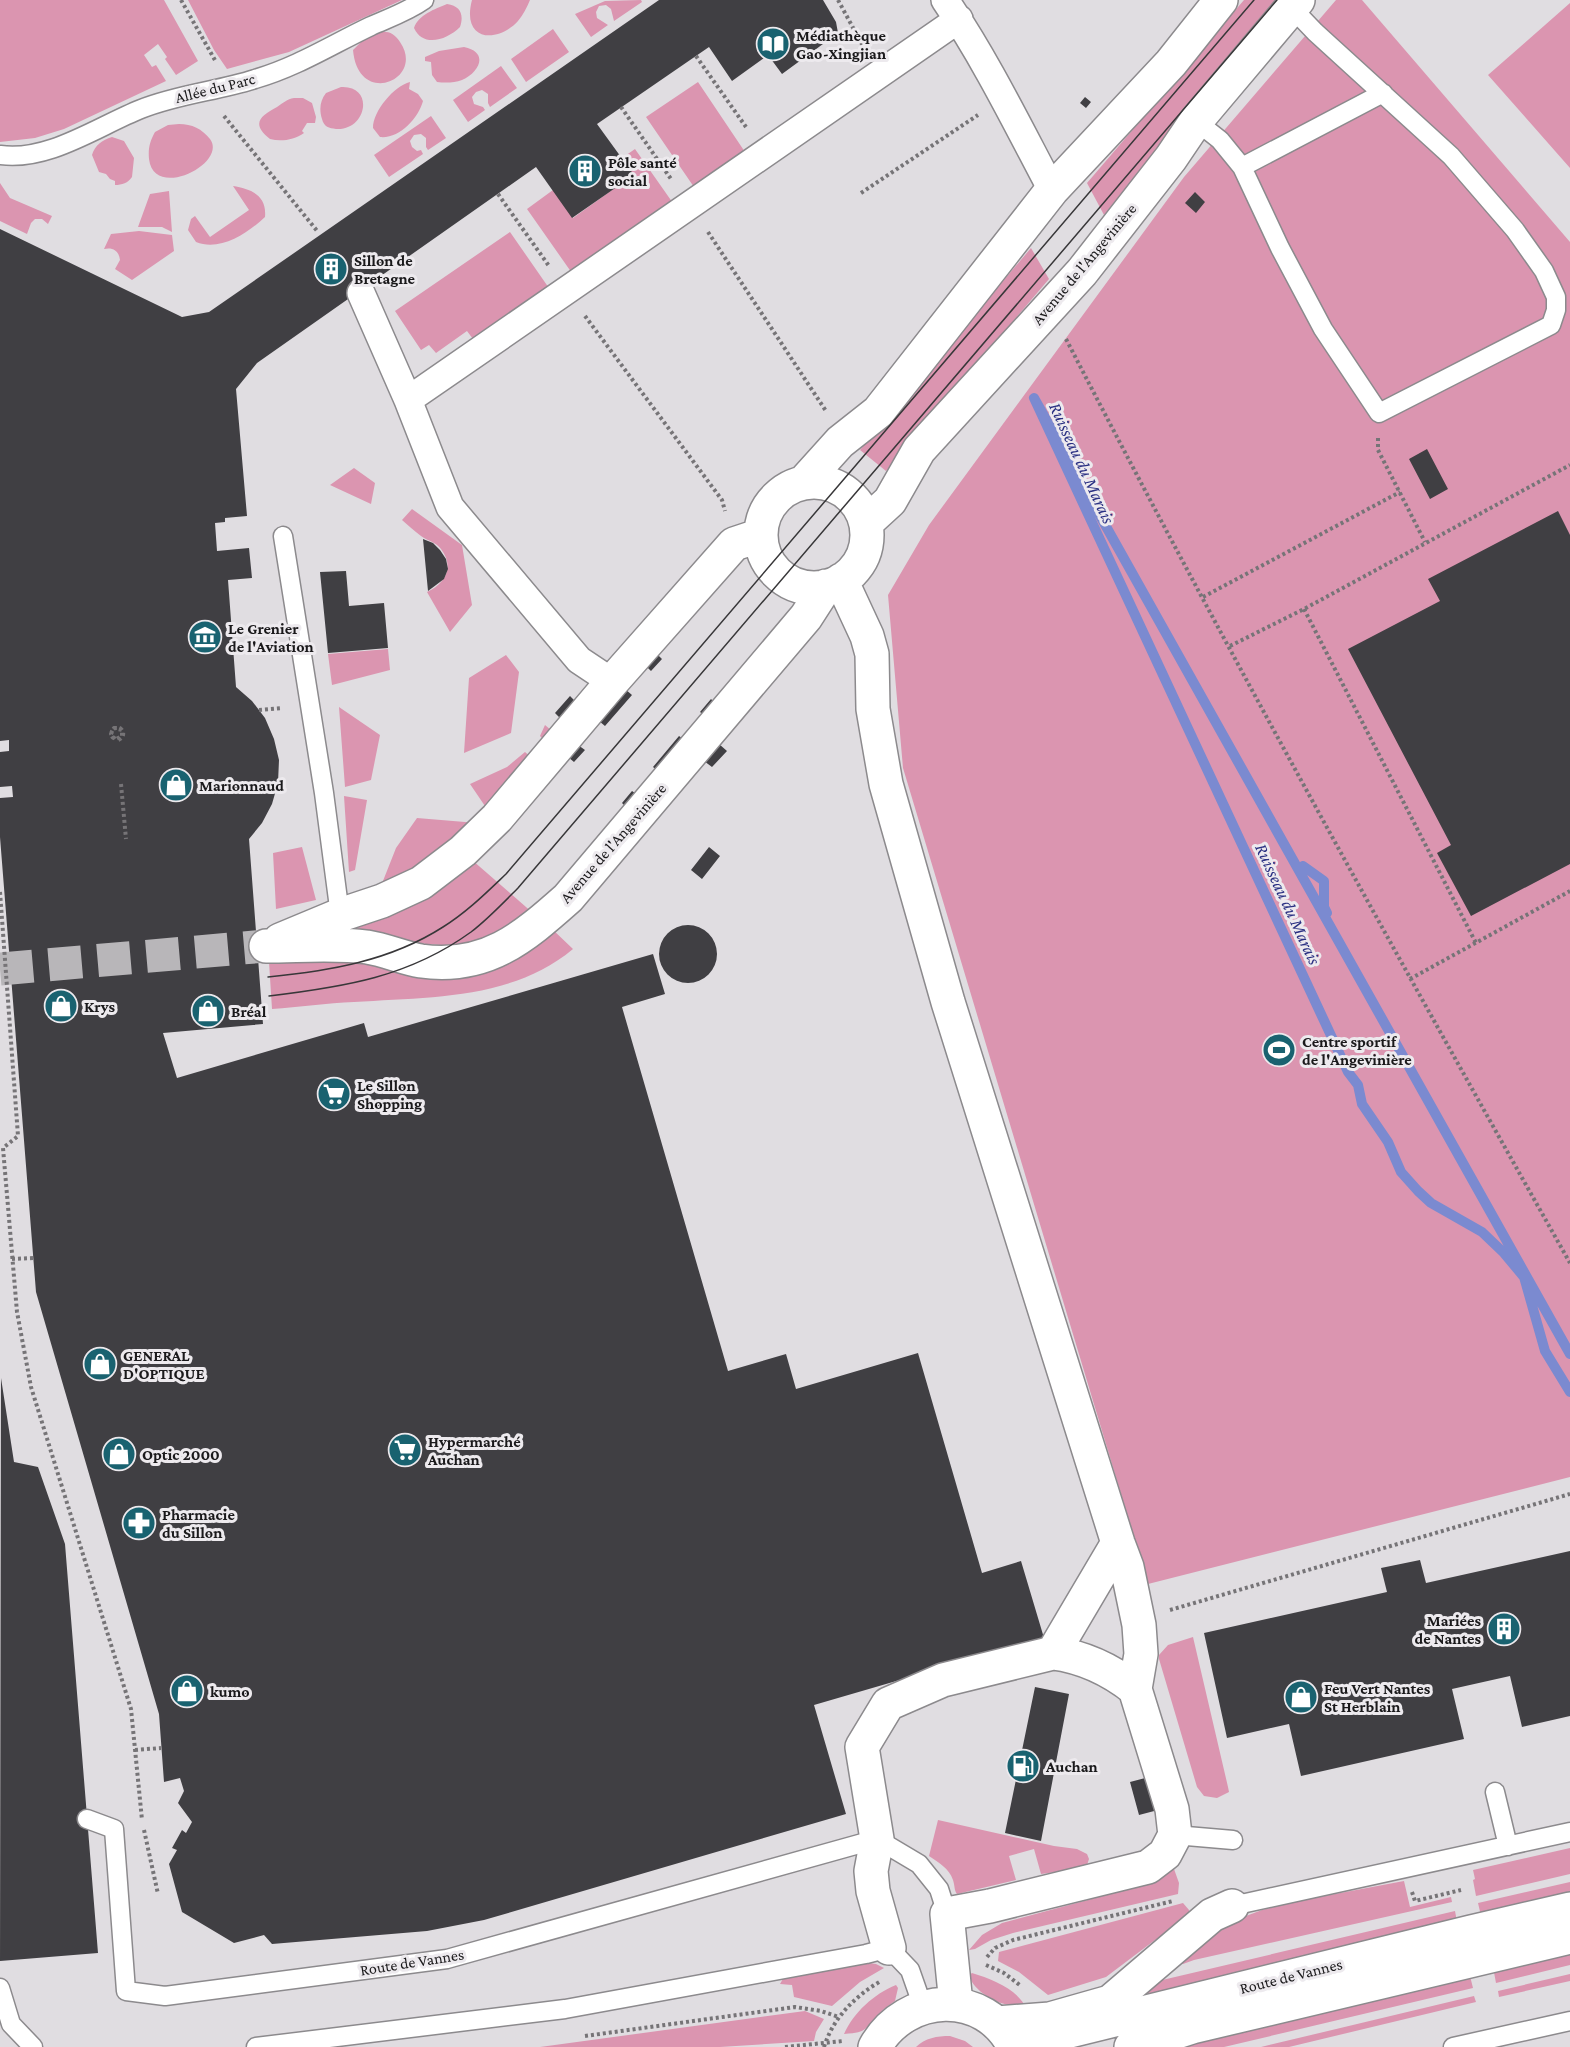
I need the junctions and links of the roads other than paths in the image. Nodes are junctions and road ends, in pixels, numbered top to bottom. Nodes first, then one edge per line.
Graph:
1 (424, 0) edge
2 (1221, 0) edge
3 (1295, 4) edge
4 (952, 10) edge
5 (1383, 93) junction
6 (1196, 121) junction
7 (0, 155) edge
8 (1242, 167) junction
9 (1052, 190) junction
10 (361, 293) dead end
11 (408, 400) junction
12 (803, 483) junction
13 (866, 523) junction
14 (283, 536) dead end
15 (747, 540) junction
16 (833, 583) junction
17 (612, 682) junction
18 (340, 915) junction
19 (1118, 1543) junction
20 (1053, 1653) junction
21 (1135, 1689) junction
22 (1495, 1792) dead end
23 (87, 1820) dead end
24 (1570, 1832) edge
25 (1175, 1835) junction
26 (877, 1839) junction
27 (1233, 1840) dead end
28 (1508, 1846) junction
29 (1232, 1906) joint
30 (1570, 1909) edge
31 (947, 1914) junction
32 (1570, 1938) edge
33 (889, 1948) junction
34 (0, 1988) edge
35 (956, 2004) junction
36 (923, 2007) junction
37 (1570, 2021) edge
38 (1008, 2038) edge
39 (879, 2041) edge
40 (33, 2047) edge
41 (256, 2047) edge
42 (1131, 2047) edge
43 (1453, 2047) edge

1 - 7 lane, Allée du Parc
2 - 9 street
3 - 5 lane
3 - 6 street, Avenue de l'Angevinière
4 - 9 street
4 - 11 street
5 - 8 lane
5 - 8 lane
6 - 8 lane
6 - 13 street, Avenue de l'Angevinière
9 - 12 street
10 - 11 street
11 - 17 street
12 - 13 street
12 - 15 street
13 - 16 street
14 - 18 lane
15 - 16 street
15 - 17 street, Avenue de l'Angevinière
16 - 18 street, Avenue de l'Angevinière
16 - 19 street
17 - 18 street, Avenue de l'Angevinière
19 - 20 street
19 - 21 street
20 - 21 street
20 - 26 street
21 - 25 street
22 - 28 lane
23 - 26 lane, Route de Vannes
24 - 28 lane
25 - 27 lane
25 - 31 street
26 - 31 lane
26 - 33 street
28 - 29 lane
29 - 38 street
30 - 38 street, Route de Vannes
31 - 35 street
32 - 42 street, Route de Vannes
33 - 36 lane
33 - 41 lane
34 - 40 lane
35 - 36 street
35 - 38 street
36 - 39 street
37 - 43 lane

